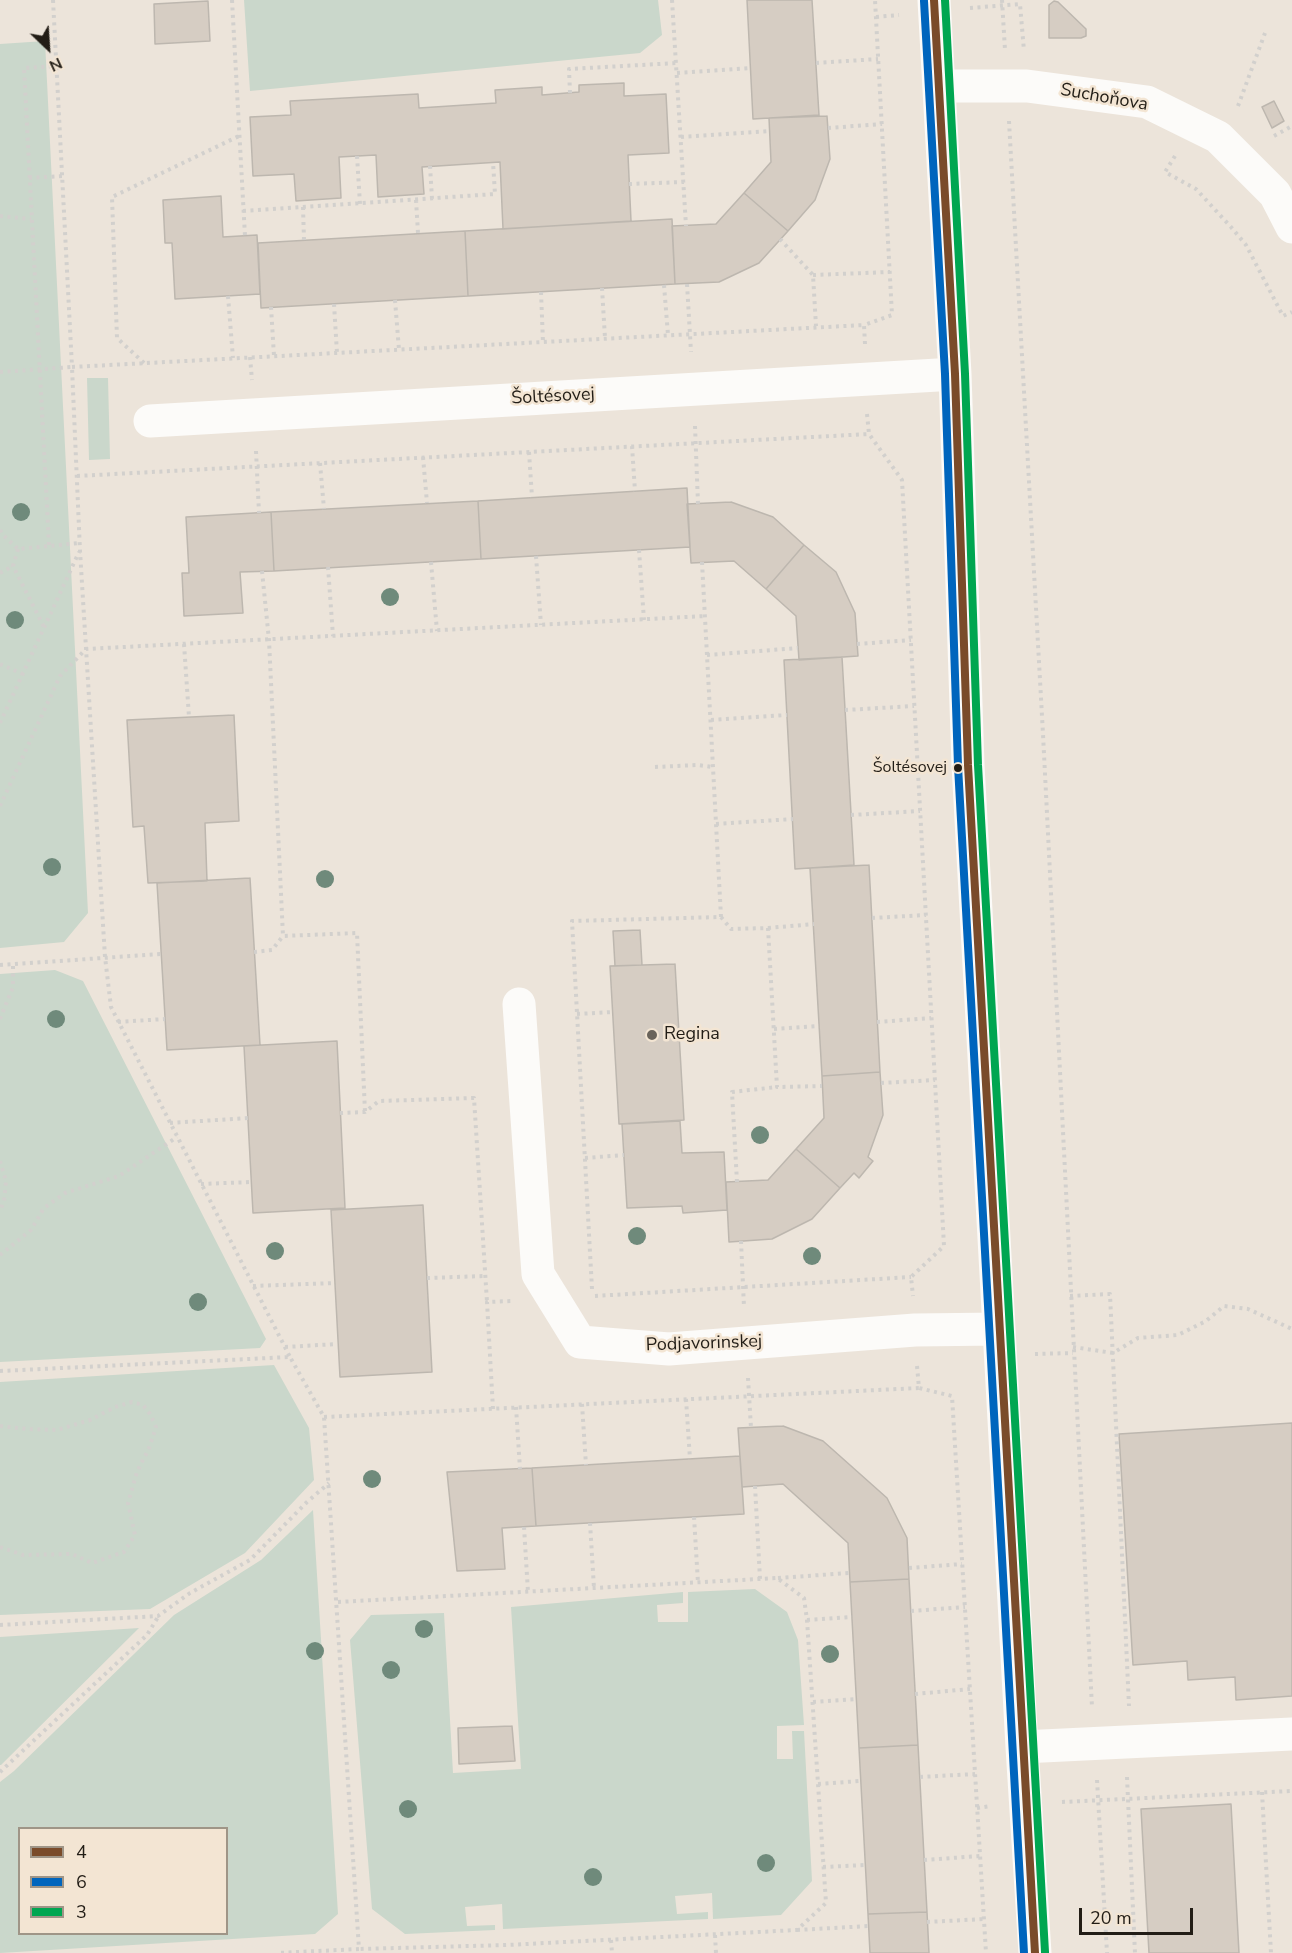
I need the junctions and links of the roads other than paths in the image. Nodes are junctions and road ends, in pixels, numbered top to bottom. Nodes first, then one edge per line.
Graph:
1 (934, 0) edge
2 (939, 86) junction
3 (1283, 190) edge
4 (1292, 227) edge
5 (956, 374) junction
6 (150, 421) dead end
7 (519, 1004) dead end
8 (999, 1329) junction
9 (1292, 1734) edge
10 (1022, 1747) junction
11 (1035, 1953) edge

1 - 2 street
2 - 3 street, Suchoňova
2 - 5 street
3 - 4 street, Suchoňova
5 - 6 street, Šoltésovej
5 - 8 street
7 - 8 street, Podjavorinskej
8 - 10 street
9 - 10 street
10 - 11 street

